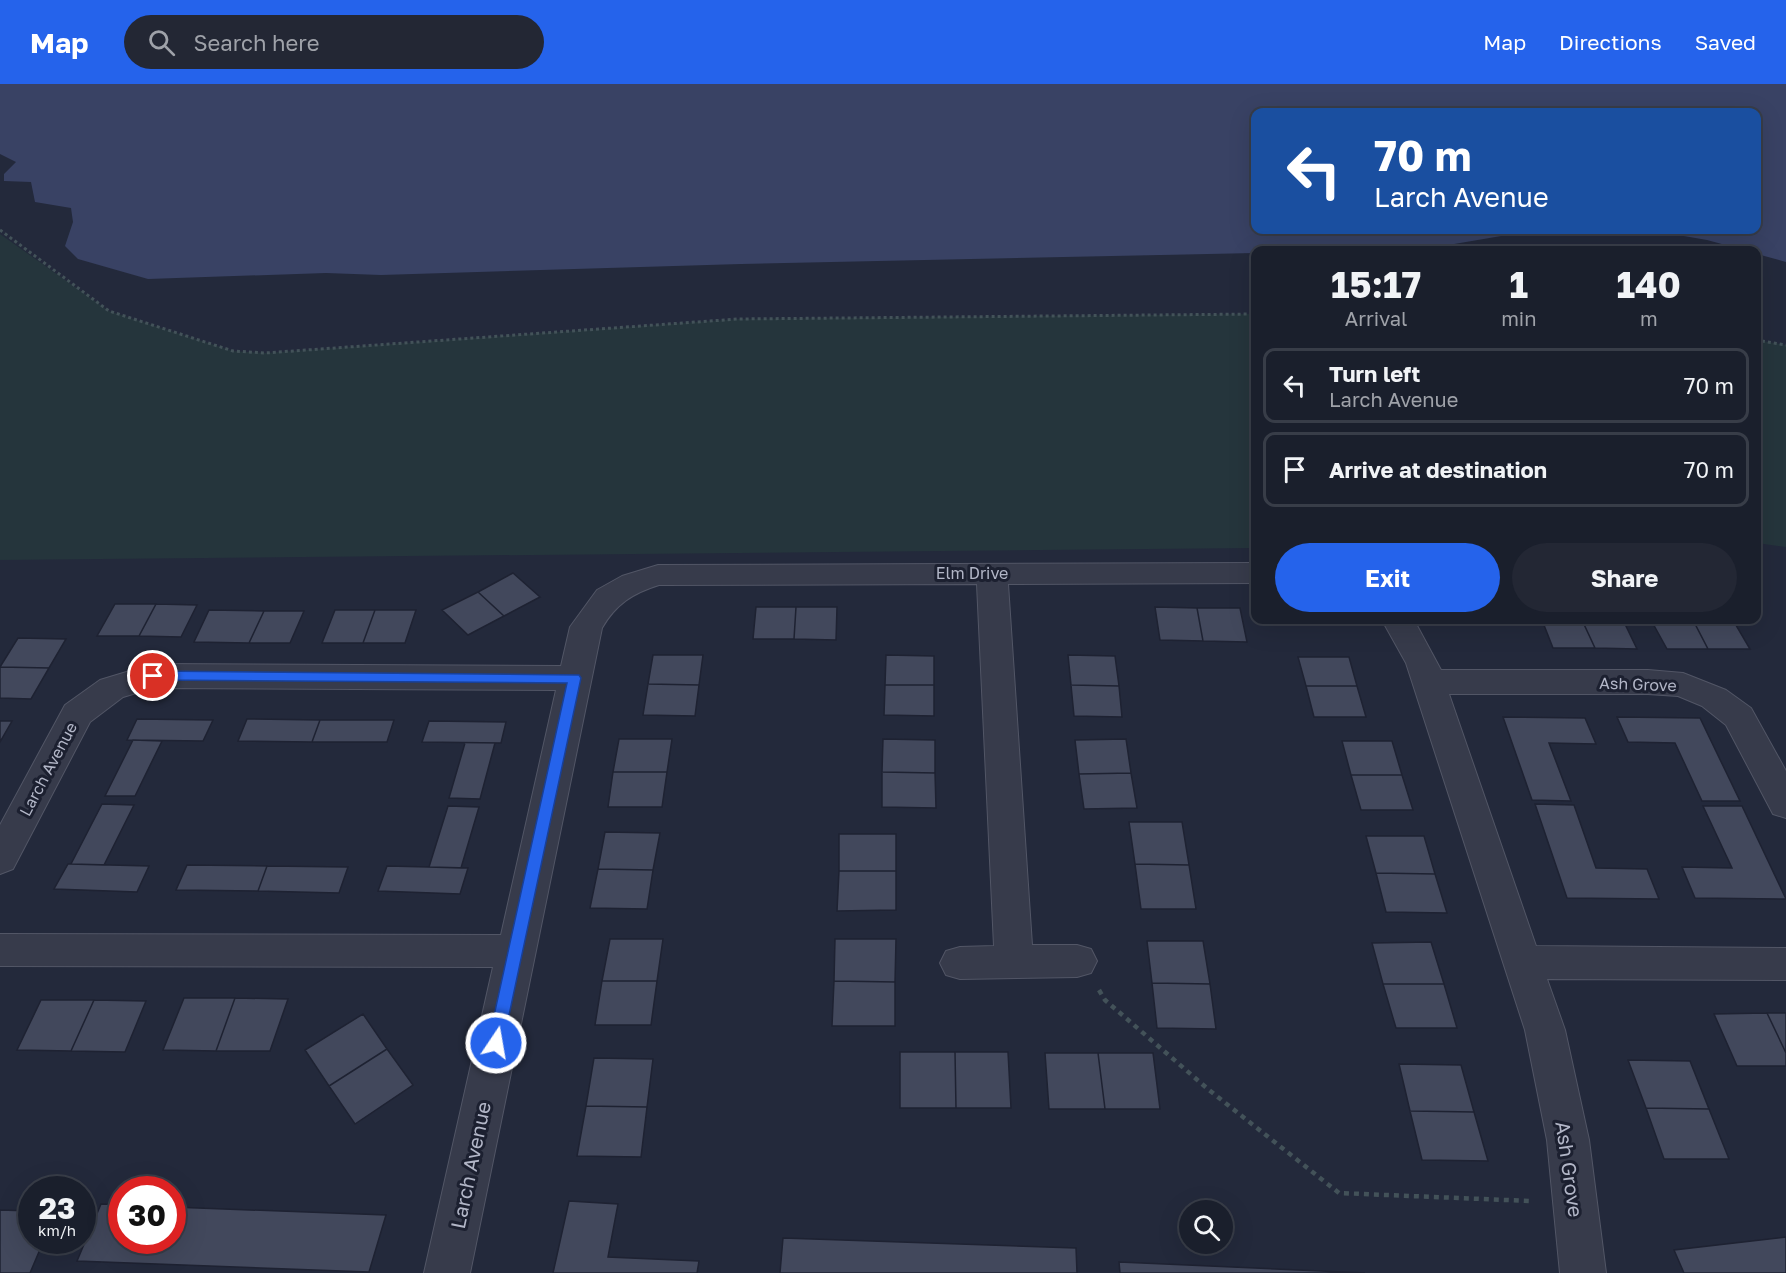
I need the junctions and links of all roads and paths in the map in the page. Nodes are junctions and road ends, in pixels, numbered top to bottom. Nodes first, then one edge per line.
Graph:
1 (0, 230) edge
2 (1251, 314) edge
3 (1761, 341) edge
4 (1786, 345) edge
5 (992, 573) junction
6 (1251, 573) edge
7 (688, 575) joint
8 (1400, 624) edge
9 (575, 678) junction
10 (1429, 682) junction
11 (1786, 804) edge
12 (0, 859) edge
13 (0, 950) edge
14 (516, 951) junction
15 (1077, 961) joint
16 (1014, 962) junction
17 (1523, 962) junction
18 (960, 963) dead end
19 (1786, 964) edge
20 (1575, 1203) junction
21 (447, 1273) edge
22 (1583, 1273) edge

1 - 2 path
3 - 4 path
5 - 6 street, Elm Drive
5 - 7 street, Elm Drive
5 - 16 street
7 - 9 street, Larch Avenue
8 - 10 street, Ash Grove
9 - 12 street, Larch Avenue
9 - 14 street, Larch Avenue
10 - 11 street, Ash Grove
10 - 17 street, Ash Grove
13 - 14 street
14 - 21 street, Larch Avenue
15 - 16 street
15 - 20 path
16 - 18 street
17 - 19 street
17 - 20 street, Ash Grove
20 - 22 street, Ash Grove

